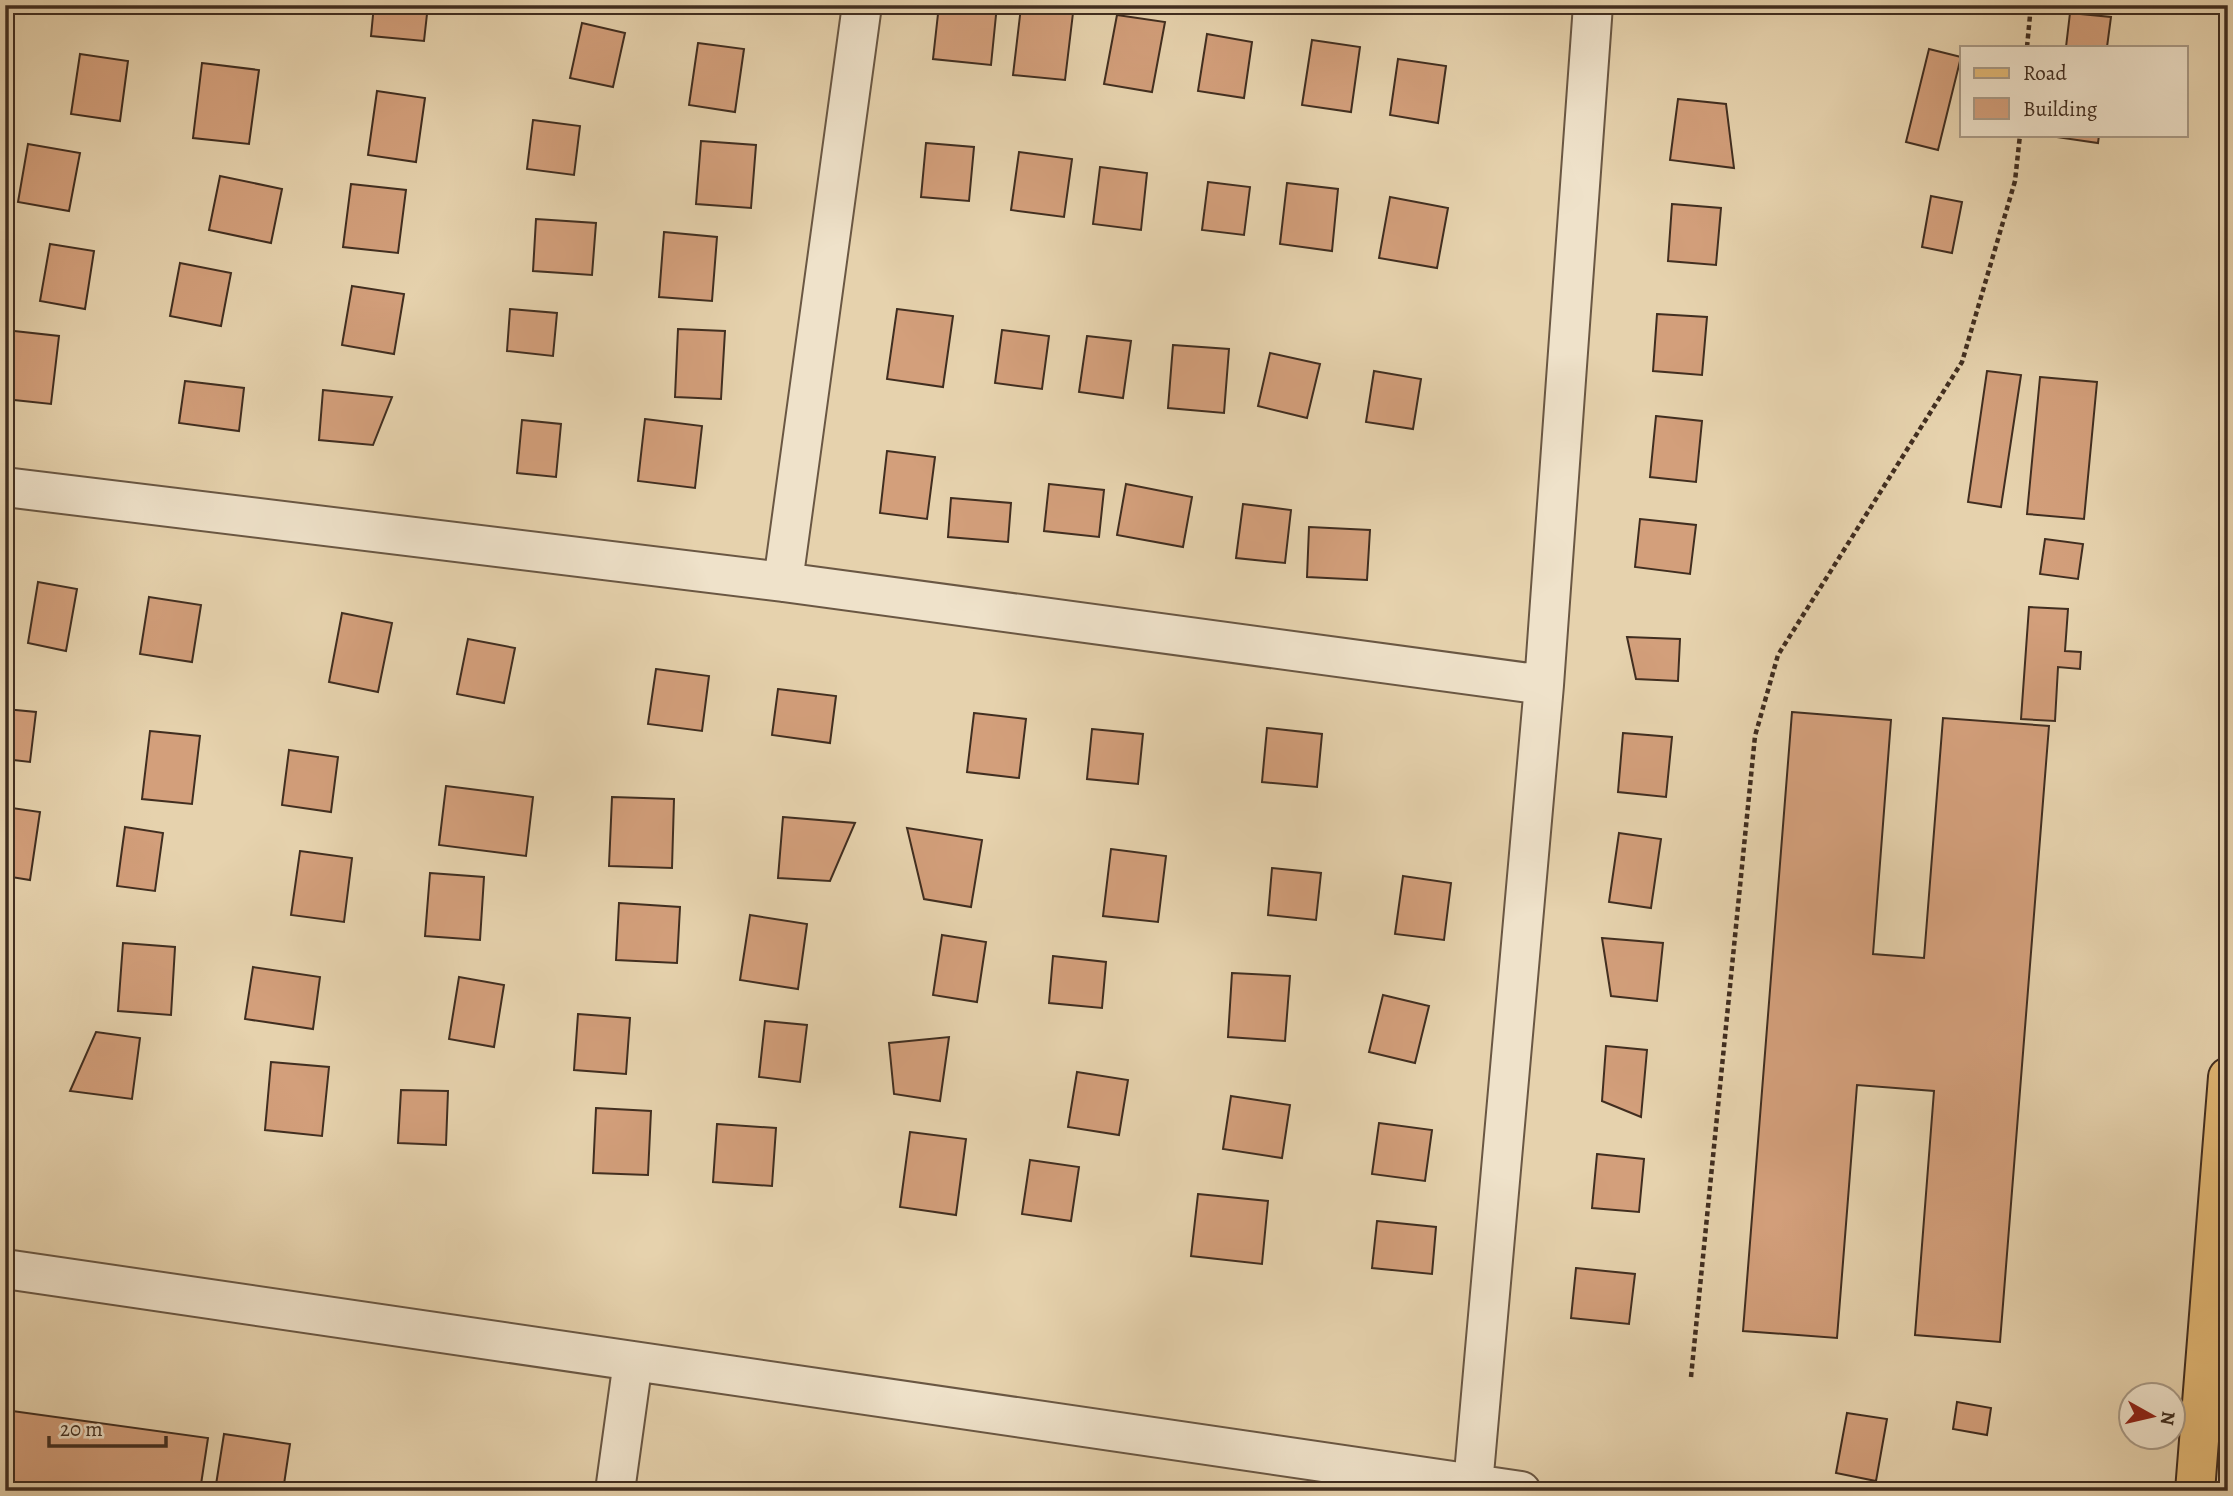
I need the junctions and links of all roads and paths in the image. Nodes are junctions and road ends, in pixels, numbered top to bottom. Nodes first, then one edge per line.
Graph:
1 (862, 5) edge
2 (1593, 5) edge
3 (2031, 5) edge
4 (2027, 46) edge
5 (2020, 136) edge
6 (5, 487) edge
7 (783, 582) junction
8 (1544, 685) junction
9 (2228, 1077) edge
10 (5, 1269) edge
11 (633, 1361) junction
12 (1691, 1377) dead end
13 (1474, 1485) junction
14 (615, 1491) edge
15 (1521, 1491) edge
16 (2195, 1491) edge

1 - 7 street
2 - 8 street
3 - 4 path
5 - 12 path
6 - 7 street
7 - 8 street
8 - 13 street
9 - 16 main road
10 - 11 street
11 - 13 street
11 - 14 street
13 - 15 street

